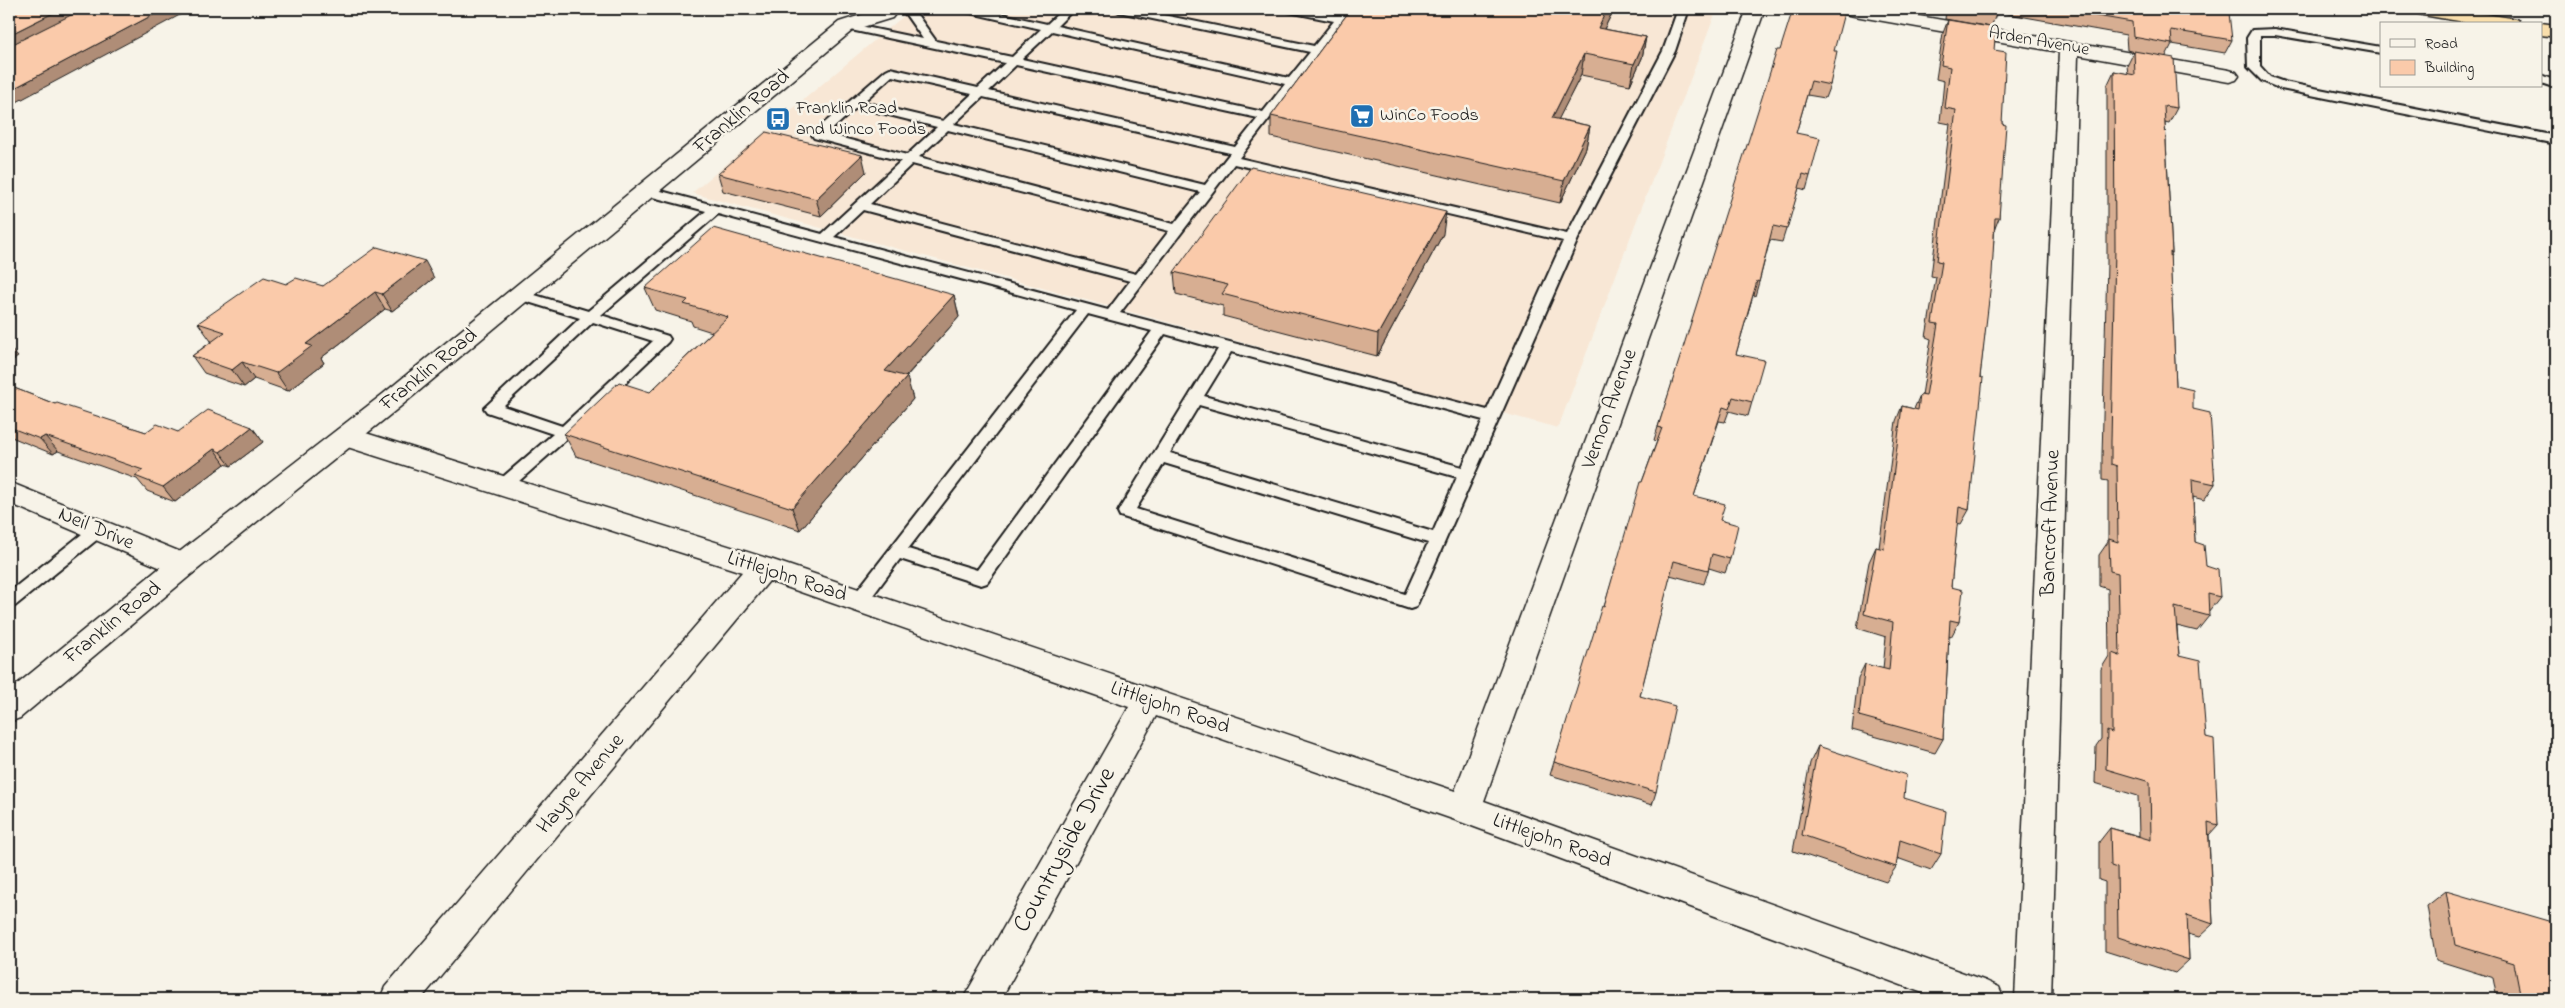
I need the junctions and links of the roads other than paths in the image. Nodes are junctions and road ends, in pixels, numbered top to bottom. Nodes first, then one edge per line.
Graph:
1 (890, 9) edge
2 (908, 9) edge
3 (966, 9) edge
4 (1069, 9) edge
5 (1119, 9) edge
6 (1289, 9) edge
7 (1349, 9) edge
8 (1684, 9) edge
9 (1756, 9) edge
10 (1849, 9) edge
11 (2423, 9) edge
12 (848, 17) edge
13 (1341, 19) junction
14 (2499, 22) edge
15 (1050, 28) junction
16 (2542, 29) edge
17 (2556, 32) edge
18 (932, 44) junction
19 (2070, 48) junction
20 (1317, 50) junction
21 (2380, 50) edge
22 (1014, 62) junction
23 (2229, 76) dead end
24 (2542, 78) edge
25 (1292, 82) junction
26 (2556, 85) edge
27 (980, 93) junction
28 (854, 103) junction
29 (1266, 116) junction
30 (945, 126) junction
31 (2556, 140) edge
32 (1235, 155) junction
33 (909, 160) junction
34 (1208, 190) junction
35 (646, 191) junction
36 (860, 206) junction
37 (714, 210) junction
38 (1178, 229) junction
39 (825, 239) junction
40 (1571, 239) junction
41 (1140, 279) junction
42 (520, 295) junction
43 (1085, 308) junction
44 (591, 316) junction
45 (1111, 316) junction
46 (1161, 329) junction
47 (1227, 346) junction
48 (1195, 399) junction
49 (1492, 417) junction
50 (565, 432) junction
51 (347, 437) junction
52 (1160, 456) junction
53 (1467, 474) junction
54 (503, 486) junction
55 (9, 492) edge
56 (98, 530) junction
57 (1438, 540) junction
58 (897, 552) junction
59 (183, 565) junction
60 (763, 568) junction
61 (9, 601) edge
62 (859, 601) junction
63 (1148, 700) junction
64 (9, 709) edge
65 (1464, 809) junction
66 (398, 999) edge
67 (982, 999) edge
68 (1986, 999) edge
69 (2033, 999) edge

1 - 12 street, Franklin Road
2 - 18 lane
3 - 15 lane
4 - 15 lane
5 - 20 lane
6 - 13 lane
7 - 13 lane
8 - 40 lane
9 - 65 street, Vernon Avenue
10 - 19 street, Arden Avenue
11 - 14 highway
12 - 18 lane
12 - 35 street, Franklin Road
13 - 20 lane
15 - 22 lane
15 - 25 lane
16 - 17 highway
18 - 22 lane
19 - 23 street, Arden Avenue
19 - 69 street, Bancroft Avenue
20 - 25 lane
21 - 31 lane
22 - 27 lane
22 - 29 lane
24 - 26 lane
25 - 29 lane
27 - 28 lane
27 - 30 lane
27 - 32 lane
28 - 30 lane
28 - 33 lane
29 - 32 lane
30 - 33 lane
30 - 34 lane
32 - 34 lane
32 - 40 lane
33 - 36 lane
33 - 38 lane
34 - 38 lane
35 - 37 lane
35 - 42 street, Franklin Road
36 - 39 lane
36 - 41 lane
37 - 39 lane
37 - 44 lane
38 - 41 lane
39 - 43 lane
40 - 49 lane
41 - 45 lane
42 - 44 lane
42 - 51 street, Franklin Road
43 - 45 lane
43 - 58 lane
44 - 50 lane
44 - 50 lane
45 - 46 lane
46 - 47 lane
46 - 58 lane
47 - 48 lane
47 - 49 lane
48 - 52 lane
48 - 53 lane
49 - 53 lane
50 - 54 lane
51 - 54 street, Littlejohn Road
51 - 59 street, Franklin Road
52 - 57 lane
52 - 57 lane
53 - 57 lane
54 - 60 street, Littlejohn Road
55 - 56 street, Neil Drive
56 - 59 street, Neil Drive
56 - 61 lane
58 - 62 lane
59 - 64 street, Franklin Road
60 - 62 street, Littlejohn Road
60 - 66 street, Hayne Avenue
62 - 63 street, Littlejohn Road
63 - 65 street, Littlejohn Road
63 - 67 street, Countryside Drive
65 - 68 street, Littlejohn Road

